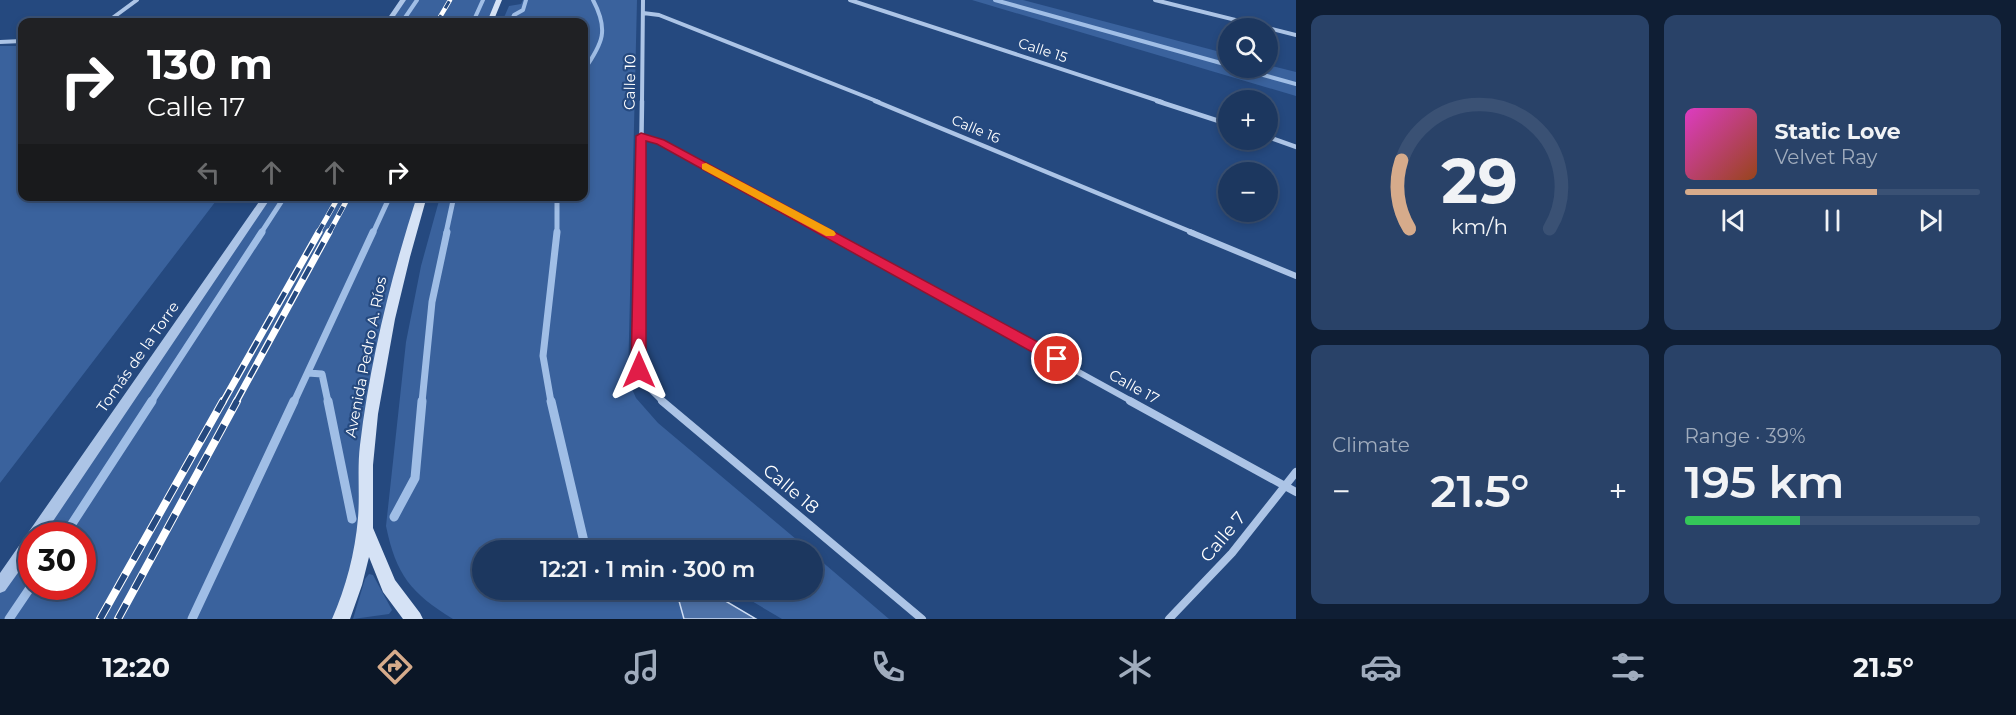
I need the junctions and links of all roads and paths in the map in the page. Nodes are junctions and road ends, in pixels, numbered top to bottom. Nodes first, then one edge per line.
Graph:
1 (137, 0) edge
2 (403, 0) edge
3 (499, 0) edge
4 (643, 0) edge
5 (850, 0) edge
6 (1155, 0) edge
7 (643, 13) junction
8 (112, 18) edge
9 (391, 18) edge
10 (492, 18) edge
11 (1296, 34) edge
12 (18, 41) edge
13 (0, 42) edge
14 (1218, 121) edge
15 (641, 136) junction
16 (1278, 141) edge
17 (1296, 147) edge
18 (265, 201) edge
19 (421, 201) edge
20 (1296, 276) edge
21 (642, 381) joint
22 (1296, 472) edge
23 (1286, 487) junction
24 (1296, 492) edge
25 (45, 522) edge
26 (365, 527) junction
27 (18, 560) edge
28 (0, 586) edge
29 (341, 619) edge
30 (414, 619) edge
31 (922, 619) edge
32 (1169, 619) edge

1 - 8 street
2 - 9 street
3 - 10 main road
4 - 7 street, Calle 10
5 - 14 street, Calle 15
6 - 11 street
7 - 15 street, Calle 10
7 - 20 street, Calle 16
12 - 13 street
15 - 21 street, Calle 10
15 - 23 street, Calle 17
16 - 17 street
18 - 25 street, Tomás de la Torre
19 - 26 main road, Avenida Pedro A. Ríos
21 - 31 street, Calle 18
22 - 23 street, Calle 7
23 - 24 street, Calle 17
23 - 32 street, Calle 7
26 - 29 main road, Avenida Pedro A. Ríos
26 - 30 main road, Avenida Pedro A. Ríos
27 - 28 street

